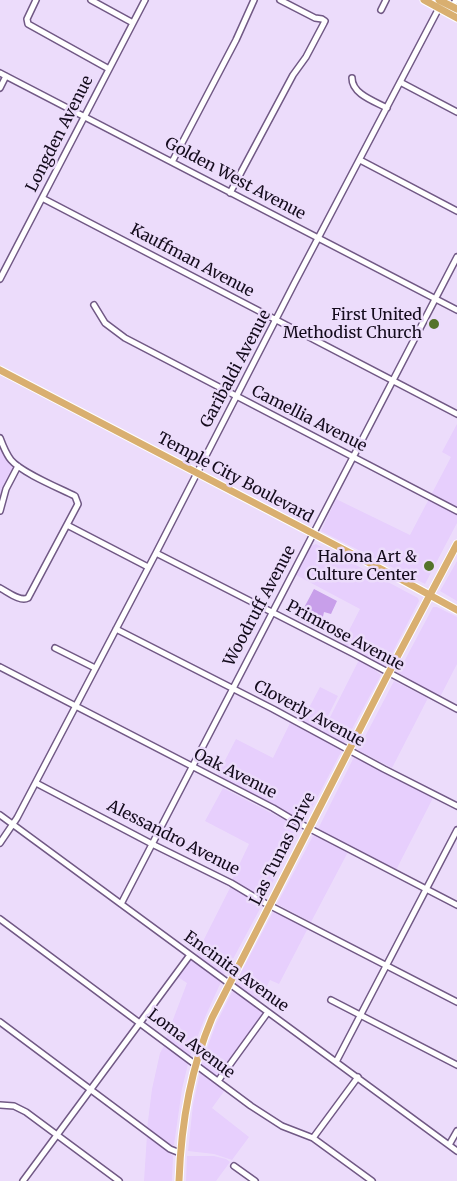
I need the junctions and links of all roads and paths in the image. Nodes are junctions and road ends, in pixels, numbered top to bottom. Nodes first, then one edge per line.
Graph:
1 (36, 0) edge
2 (91, 0) edge
3 (145, 0) edge
4 (254, 0) edge
5 (279, 0) edge
6 (386, 0) edge
7 (424, 0) edge
8 (440, 3) edge
9 (453, 7) edge
10 (381, 10) dead end
11 (457, 18) edge
12 (133, 23) junction
13 (109, 69) junction
14 (3, 74) edge
15 (352, 78) dead end
16 (400, 82) junction
17 (0, 88) edge
18 (387, 108) junction
19 (457, 112) edge
20 (85, 117) junction
21 (360, 160) junction
22 (172, 162) junction
23 (230, 193) junction
24 (42, 198) junction
25 (457, 211) edge
26 (318, 238) junction
27 (457, 258) edge
28 (0, 279) edge
29 (435, 299) junction
30 (94, 305) dead end
31 (457, 310) edge
32 (276, 320) junction
33 (0, 370) edge
34 (392, 381) junction
35 (237, 396) junction
36 (457, 414) edge
37 (0, 438) edge
38 (354, 457) junction
39 (18, 466) junction
40 (197, 473) junction
41 (0, 511) edge
42 (457, 511) edge
43 (67, 525) junction
44 (313, 534) junction
45 (457, 544) edge
46 (156, 553) junction
47 (148, 567) junction
48 (0, 588) edge
49 (430, 596) junction
50 (457, 610) edge
51 (272, 613) junction
52 (116, 629) junction
53 (55, 648) dead end
54 (0, 667) edge
55 (95, 668) junction
56 (388, 674) junction
57 (232, 689) junction
58 (75, 707) junction
59 (457, 709) edge
60 (349, 750) junction
61 (192, 767) junction
62 (36, 783) junction
63 (457, 806) edge
64 (0, 815) edge
65 (14, 824) junction
66 (309, 828) junction
67 (457, 830) edge
68 (0, 843) edge
69 (152, 844) junction
70 (426, 889) junction
71 (121, 904) junction
72 (270, 905) junction
73 (457, 905) edge
74 (0, 920) edge
75 (190, 954) junction
76 (386, 965) junction
77 (229, 983) junction
78 (331, 1000) dead end
79 (457, 1002) edge
80 (268, 1012) junction
81 (360, 1015) junction
82 (0, 1022) edge
83 (140, 1023) junction
84 (336, 1062) junction
85 (195, 1064) junction
86 (457, 1065) edge
87 (358, 1077) junction
88 (218, 1081) junction
89 (90, 1089) junction
90 (0, 1105) edge
91 (457, 1131) edge
92 (57, 1135) junction
93 (313, 1138) junction
94 (449, 1145) junction
95 (457, 1151) edge
96 (180, 1153) junction
97 (234, 1166) dead end
98 (25, 1180) edge
99 (119, 1181) edge
100 (179, 1181) edge
101 (255, 1181) edge
102 (372, 1181) edge

1 - 13 street
2 - 12 street
3 - 12 street, Longden Avenue
4 - 22 street
5 - 23 street
6 - 10 street
7 - 8 main road
8 - 9 main road
8 - 16 street, Garibaldi Avenue
9 - 11 main road
12 - 13 street, Longden Avenue
13 - 20 street, Longden Avenue
14 - 17 street
14 - 20 street, Golden West Avenue
15 - 18 street
16 - 18 street, Garibaldi Avenue
16 - 19 street
18 - 21 street, Garibaldi Avenue
20 - 22 street, Golden West Avenue
20 - 24 street, Longden Avenue
21 - 25 street
21 - 26 street, Garibaldi Avenue
22 - 23 street, Golden West Avenue
23 - 26 street, Golden West Avenue
24 - 28 street, Longden Avenue
24 - 32 street, Kauffman Avenue
26 - 29 street, Golden West Avenue
26 - 32 street, Garibaldi Avenue
27 - 29 street, Woodruff Avenue
29 - 31 street, Golden West Avenue
29 - 34 street, Woodruff Avenue
30 - 35 street, Camellia Avenue
32 - 34 street, Kauffman Avenue
32 - 35 street, Garibaldi Avenue
33 - 40 main road, Temple City Boulevard
34 - 36 street, Kauffman Avenue
34 - 38 street, Woodruff Avenue
35 - 38 street, Camellia Avenue
35 - 40 street, Garibaldi Avenue
37 - 39 street
38 - 42 street, Camellia Avenue
38 - 44 street, Woodruff Avenue
39 - 41 street
39 - 43 street
40 - 44 main road, Temple City Boulevard
40 - 46 street, Garibaldi Avenue
43 - 47 street
43 - 48 street
44 - 49 main road, Temple City Boulevard
44 - 51 street, Woodruff Avenue
45 - 49 main road, Las Tunas Drive
46 - 47 street, Garibaldi Avenue
46 - 51 street, Primrose Avenue
47 - 52 street, Garibaldi Avenue
49 - 50 main road, Temple City Boulevard
49 - 56 main road, Las Tunas Drive
51 - 56 street, Primrose Avenue
51 - 57 street, Woodruff Avenue
52 - 55 street, Garibaldi Avenue
52 - 57 street, Cloverly Avenue
53 - 55 street
54 - 58 street, Oak Avenue
55 - 58 street, Garibaldi Avenue
56 - 59 street, Primrose Avenue
56 - 60 main road, Las Tunas Drive
57 - 60 street, Cloverly Avenue
57 - 61 street, Woodruff Avenue
58 - 61 street, Oak Avenue
58 - 62 street, Garibaldi Avenue
60 - 63 street, Cloverly Avenue
60 - 66 main road, Las Tunas Drive
61 - 66 street, Oak Avenue
61 - 69 street, Woodruff Avenue
62 - 65 street, Garibaldi Avenue
62 - 69 street, Alessandro Avenue
64 - 65 street, Encinita Avenue
65 - 68 street, Garibaldi Avenue
65 - 71 street, Encinita Avenue
66 - 70 street, Oak Avenue
66 - 72 main road, Las Tunas Drive
67 - 70 street
69 - 71 street, Woodruff Avenue
69 - 72 street, Alessandro Avenue
70 - 73 street, Oak Avenue
70 - 76 street
71 - 75 street, Encinita Avenue
72 - 76 street, Alessandro Avenue
72 - 77 main road, Las Tunas Drive
74 - 83 street, Loma Avenue
75 - 77 street, Encinita Avenue
75 - 83 street
76 - 79 street, Alessandro Avenue
76 - 81 street
77 - 80 street, Encinita Avenue
77 - 85 main road, Las Tunas Drive
78 - 81 street
80 - 84 street, Encinita Avenue
80 - 88 street
81 - 84 street
81 - 86 street
82 - 89 street
83 - 85 street, Loma Avenue
83 - 89 street
84 - 87 street, Encinita Avenue
85 - 88 street, Loma Avenue
85 - 96 main road, Las Tunas Drive
87 - 93 street
87 - 94 street, Encinita Avenue
88 - 93 street, Loma Avenue
89 - 92 street
89 - 96 street
90 - 92 street
91 - 94 street
92 - 98 street
92 - 99 street
93 - 102 street, Loma Avenue
94 - 95 street, Encinita Avenue
96 - 100 main road, Las Tunas Drive
97 - 101 street

